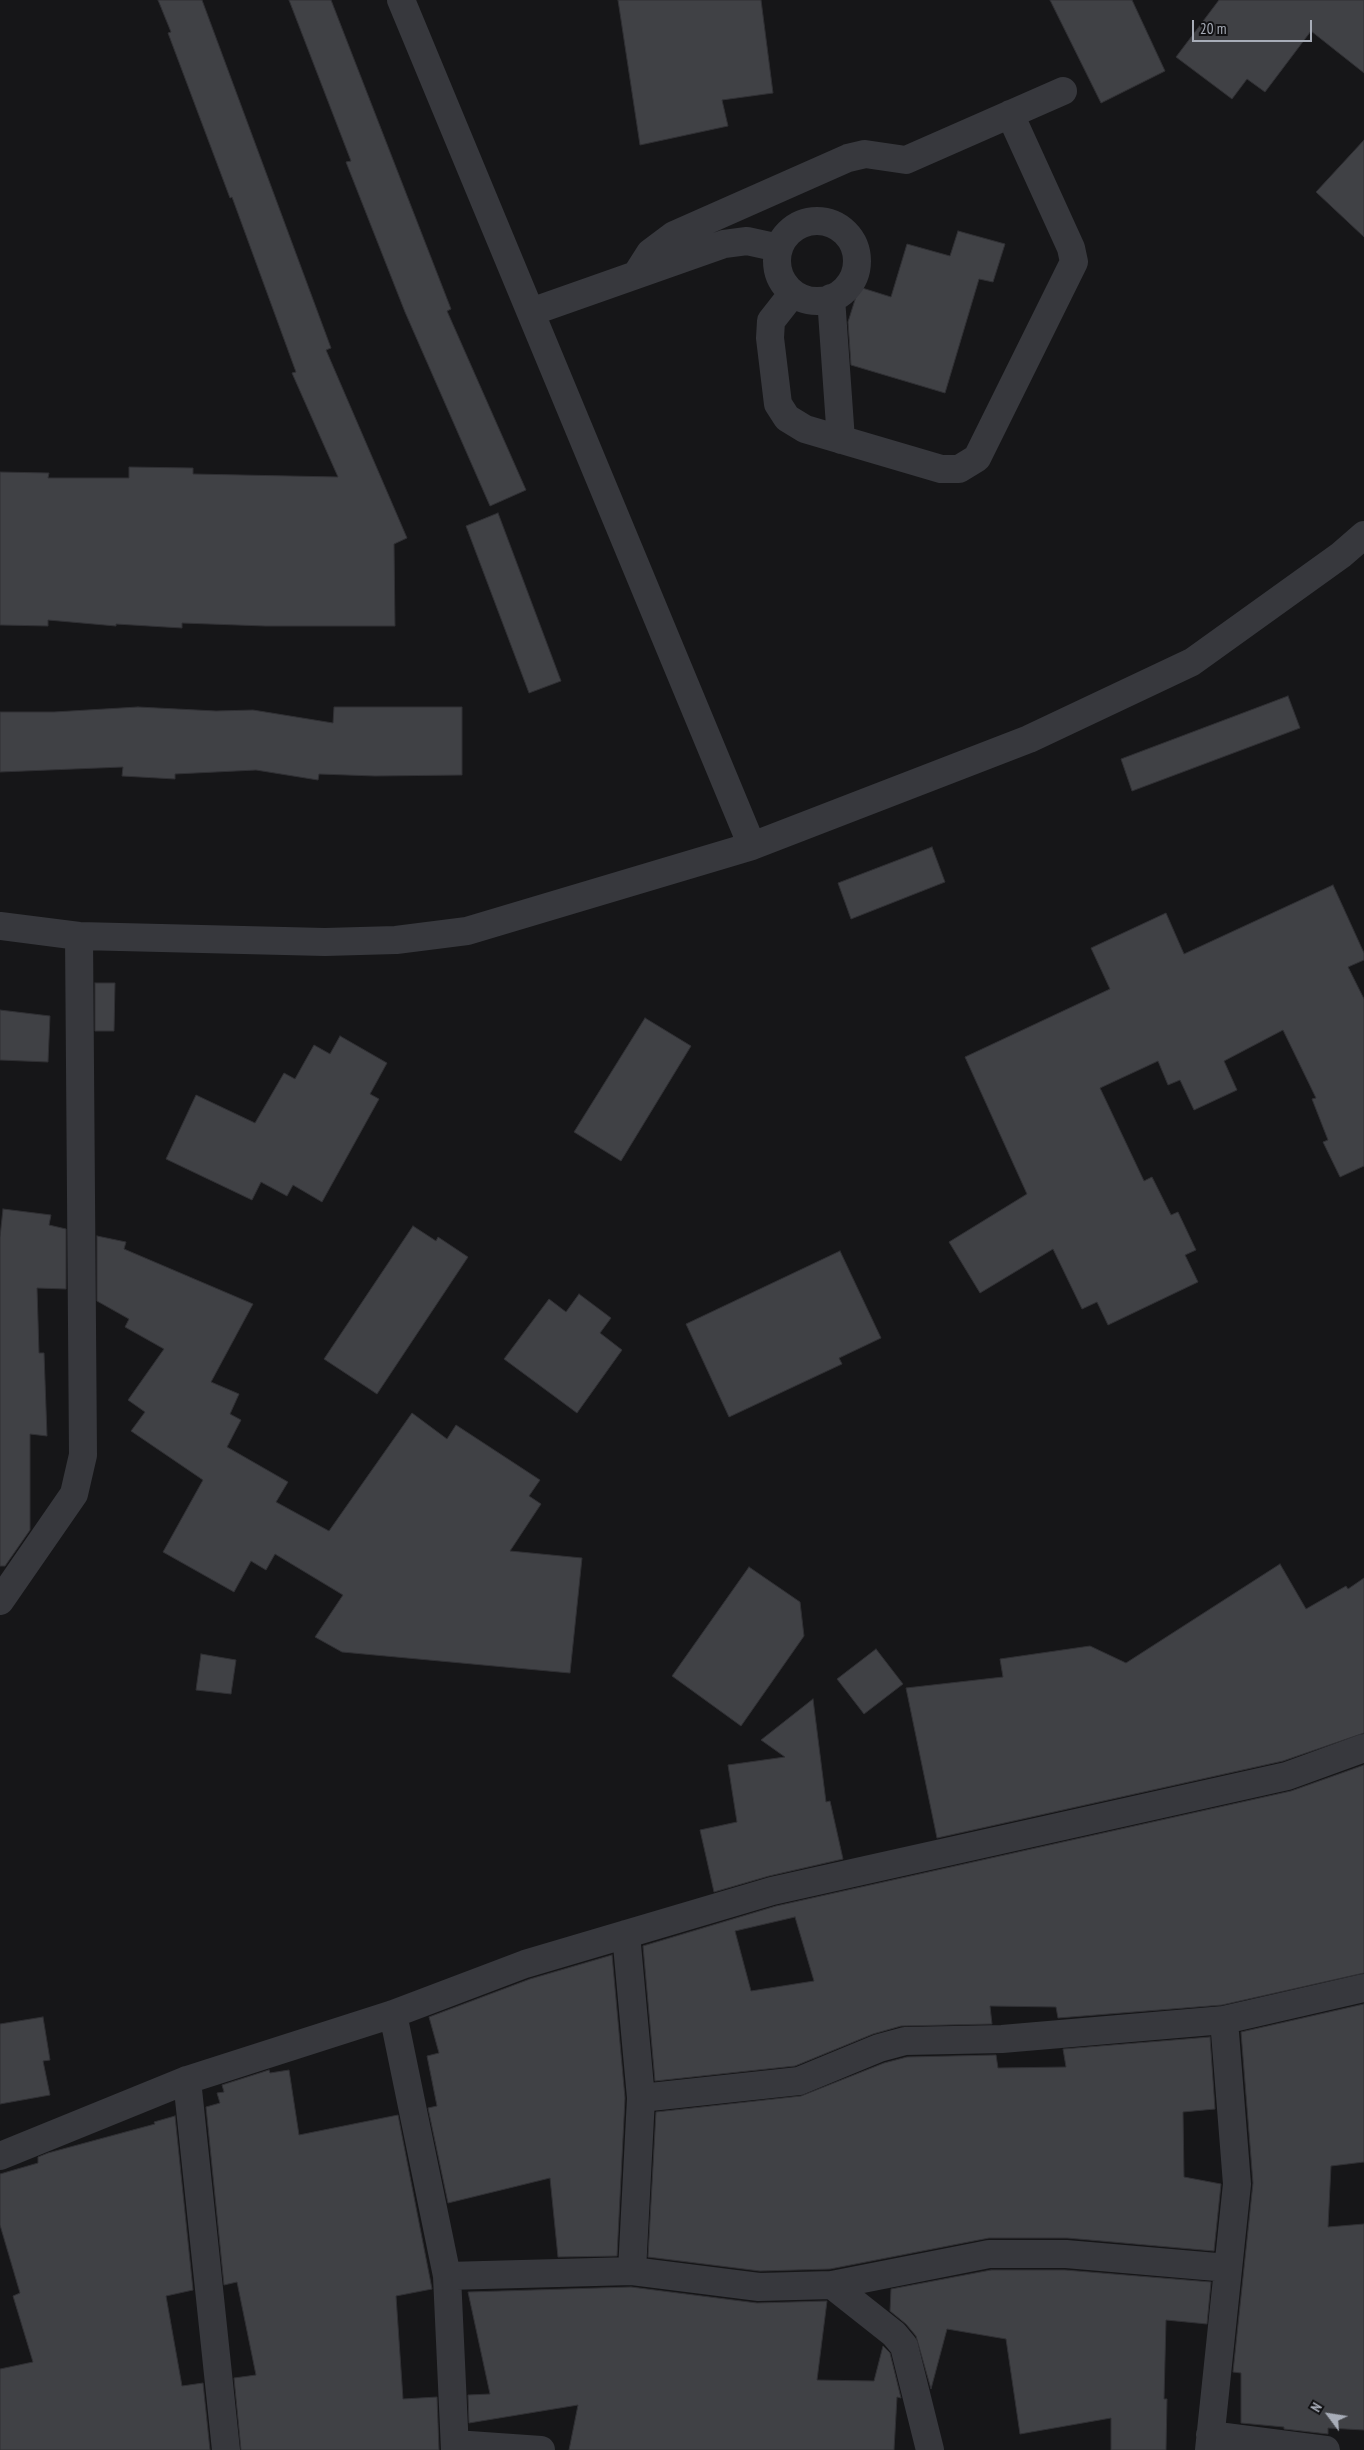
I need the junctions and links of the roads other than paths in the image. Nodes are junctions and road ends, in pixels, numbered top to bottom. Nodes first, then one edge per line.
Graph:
1 (401, 0) edge
2 (1063, 91) dead end
3 (1010, 114) junction
4 (779, 248) junction
5 (636, 275) junction
6 (793, 293) junction
7 (831, 298) junction
8 (531, 312) junction
9 (841, 440) junction
10 (1364, 535) edge
11 (752, 846) junction
12 (0, 926) edge
13 (79, 936) junction
14 (0, 1601) edge
15 (1364, 1748) edge
16 (626, 1934) junction
17 (1364, 1988) edge
18 (393, 2014) junction
19 (1224, 2020) junction
20 (187, 2080) junction
21 (641, 2098) junction
22 (0, 2156) edge
23 (1228, 2268) junction
24 (632, 2271) junction
25 (447, 2276) junction
26 (832, 2285) junction
27 (1209, 2443) edge
28 (455, 2447) edge
29 (226, 2450) edge
30 (541, 2450) edge
31 (930, 2450) edge
32 (1326, 2450) edge

1 - 8 street
2 - 3 street
3 - 5 street
3 - 9 street
4 - 5 street
4 - 6 street
4 - 7 street
5 - 8 street
6 - 7 street
6 - 9 street
7 - 9 street
8 - 11 street
10 - 11 street
11 - 13 street
12 - 13 street
13 - 14 street
15 - 16 street
16 - 18 street
16 - 21 street
17 - 19 street
18 - 20 street
18 - 25 street
19 - 21 street
19 - 23 street
20 - 22 street
20 - 29 street
21 - 24 street
23 - 26 street
23 - 27 street
24 - 25 street
24 - 26 street
25 - 28 street
26 - 31 street
27 - 32 street
28 - 30 street

